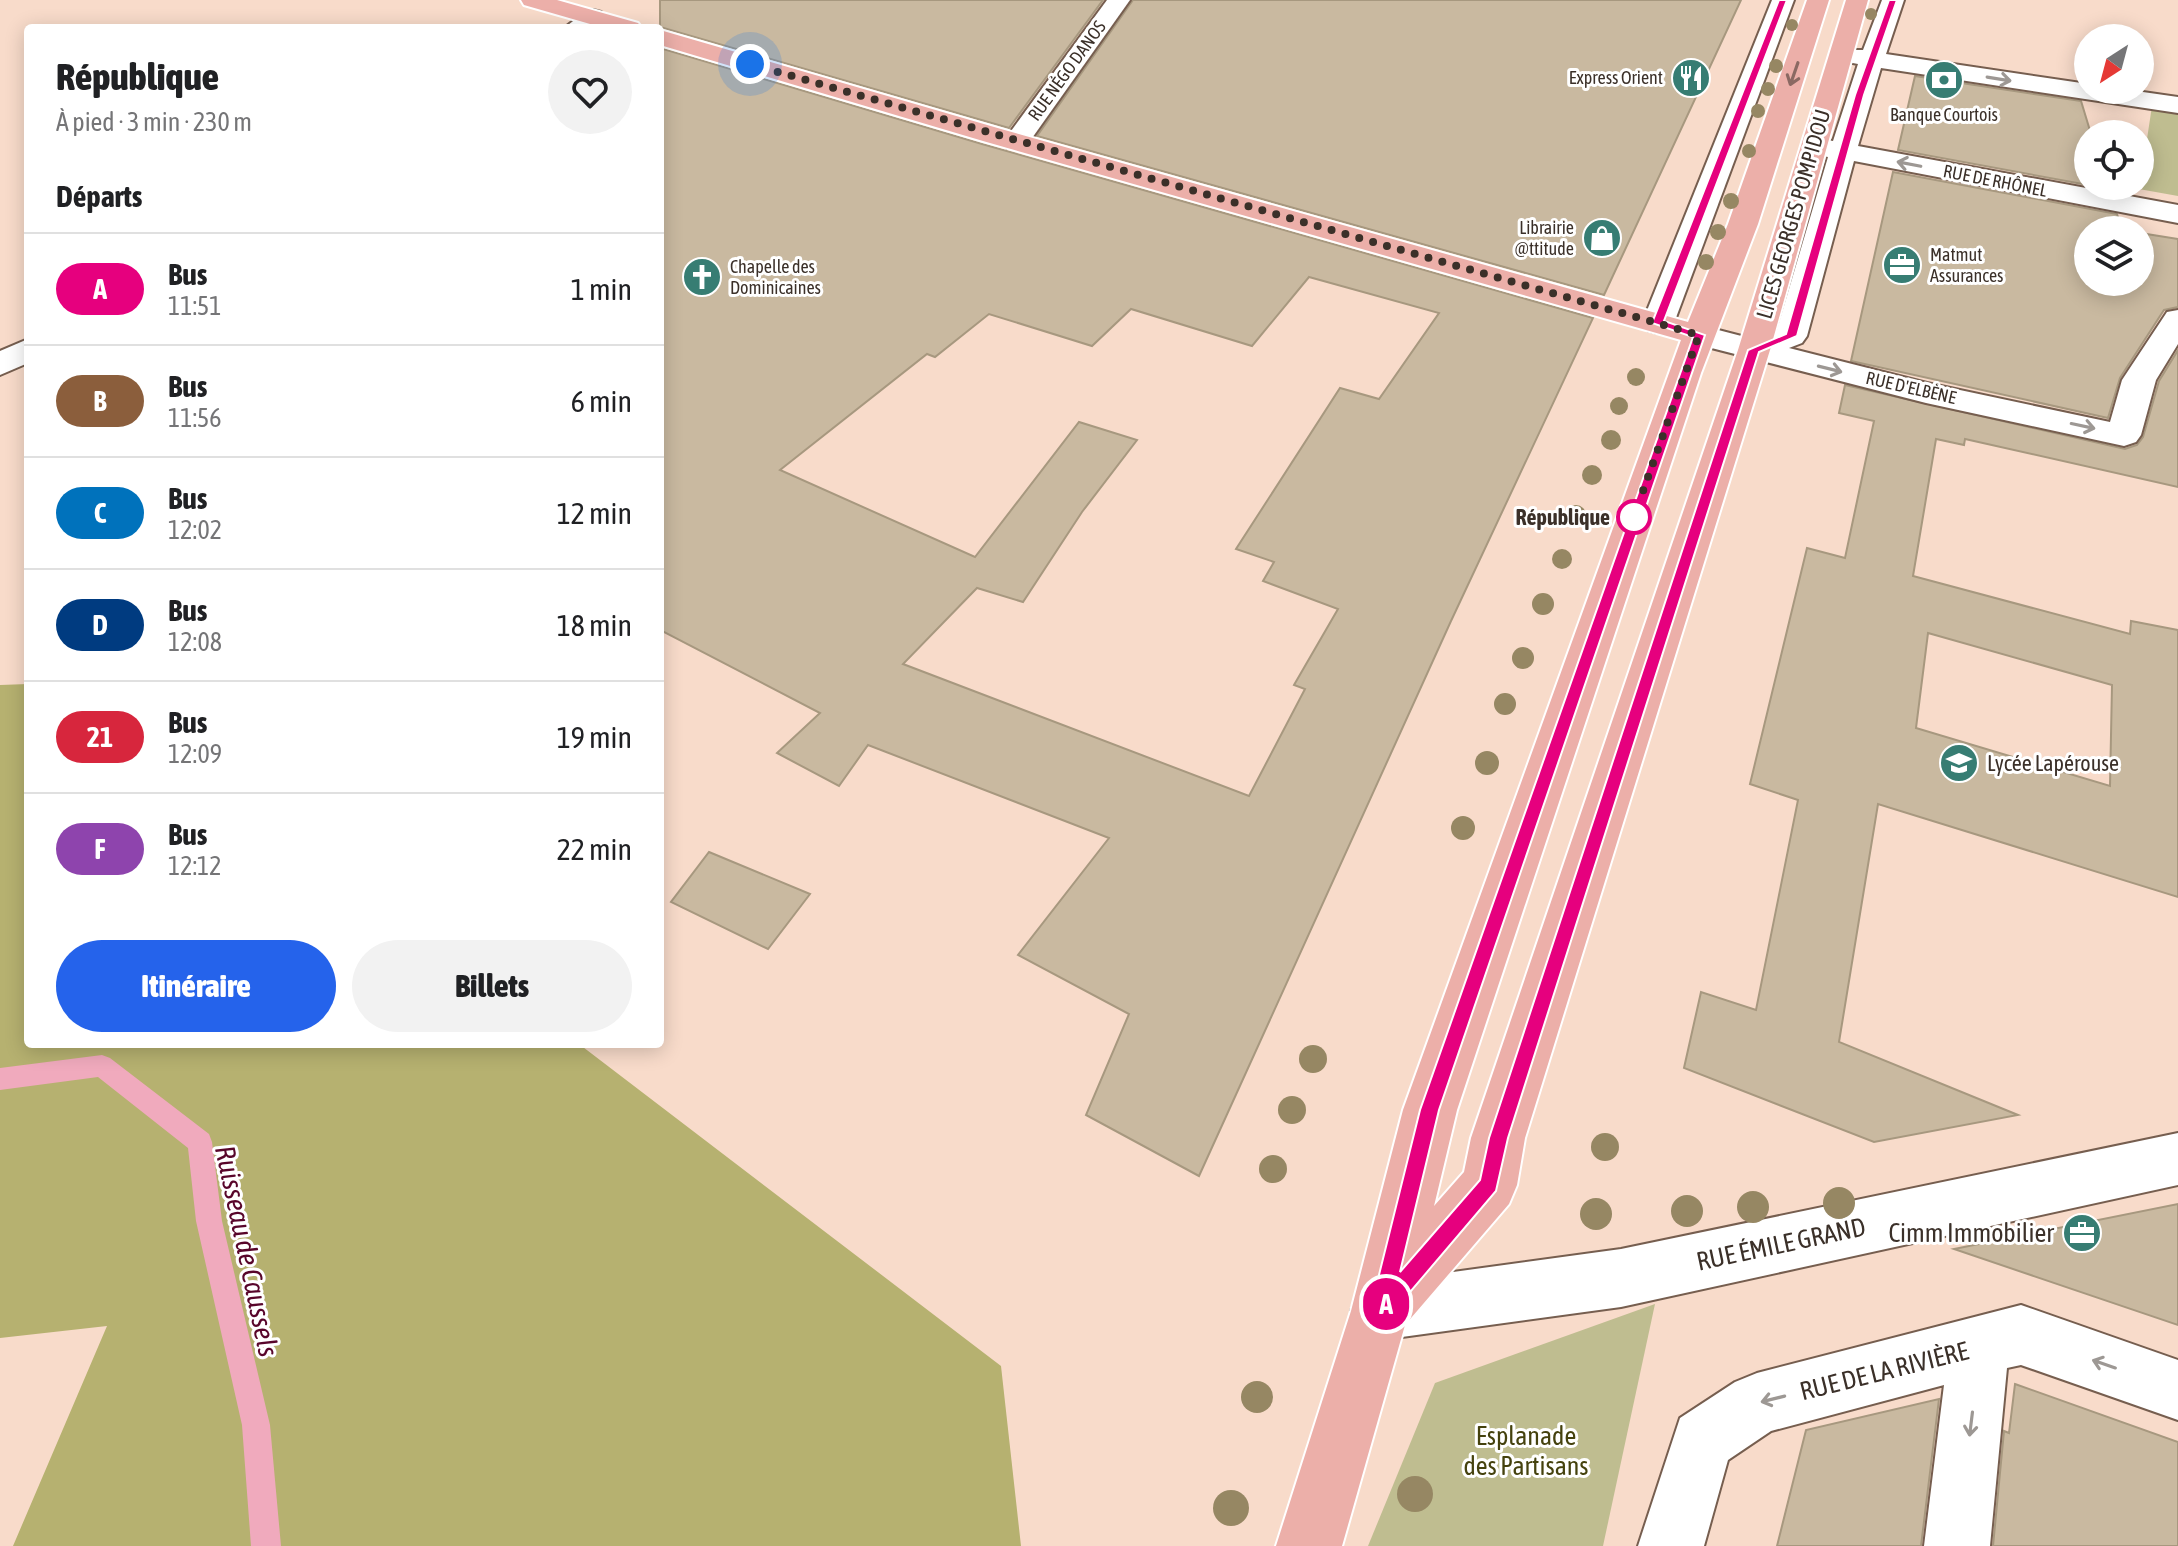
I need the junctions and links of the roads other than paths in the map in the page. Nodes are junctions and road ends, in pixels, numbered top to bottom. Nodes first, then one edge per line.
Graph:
1 (532, 0) edge
2 (1119, 0) edge
3 (1783, 0) edge
4 (1818, 0) edge
5 (1857, 0) edge
6 (1893, 0) edge
7 (585, 22) edge
8 (664, 38) edge
9 (1839, 54) junction
10 (1874, 60) junction
11 (2178, 105) edge
12 (1016, 142) junction
13 (1812, 146) junction
14 (1844, 152) junction
15 (1701, 214) junction
16 (2178, 214) edge
17 (1743, 224) junction
18 (2178, 319) edge
19 (1678, 329) junction
20 (1754, 350) junction
21 (24, 351) edge
22 (0, 365) edge
23 (2178, 1159) edge
24 (1380, 1311) junction
25 (1979, 1346) junction
26 (2178, 1390) edge
27 (1309, 1546) edge
28 (1671, 1546) edge
29 (1957, 1546) edge

1 - 7 main road
2 - 12 street, RUE NÉGO DANOS
3 - 15 street
4 -> 17 main road, LICES GEORGES POMPIDOU
5 - 9 main road, LICES GEORGES POMPIDOU
6 - 10 street
8 - 12 main road
9 - 10 street
9 - 13 main road, LICES GEORGES POMPIDOU
10 -> 11 street
10 - 14 street
12 - 19 main road
13 - 14 street, RUE DE RHÔNEL
13 - 20 main road, LICES GEORGES POMPIDOU
16 -> 14 street, RUE DE RHÔNEL
14 - 20 street
15 - 17 street
15 - 19 street
17 - 19 main road, LICES GEORGES POMPIDOU
20 -> 18 street, RUE D'ELBÈNE
19 - 20 street, RUE D'ELBÈNE
19 - 24 main road, LICES GEORGES POMPIDOU
20 - 24 main road, LICES GEORGES POMPIDOU
21 - 22 street
23 - 24 street, RUE ÉMILE GRAND
24 - 27 main road, LICES GEORGES POMPIDOU
26 -> 25 street, RUE DE LA RIVIÈRE
25 -> 28 street, RUE DE LA RIVIÈRE
25 -> 29 street

